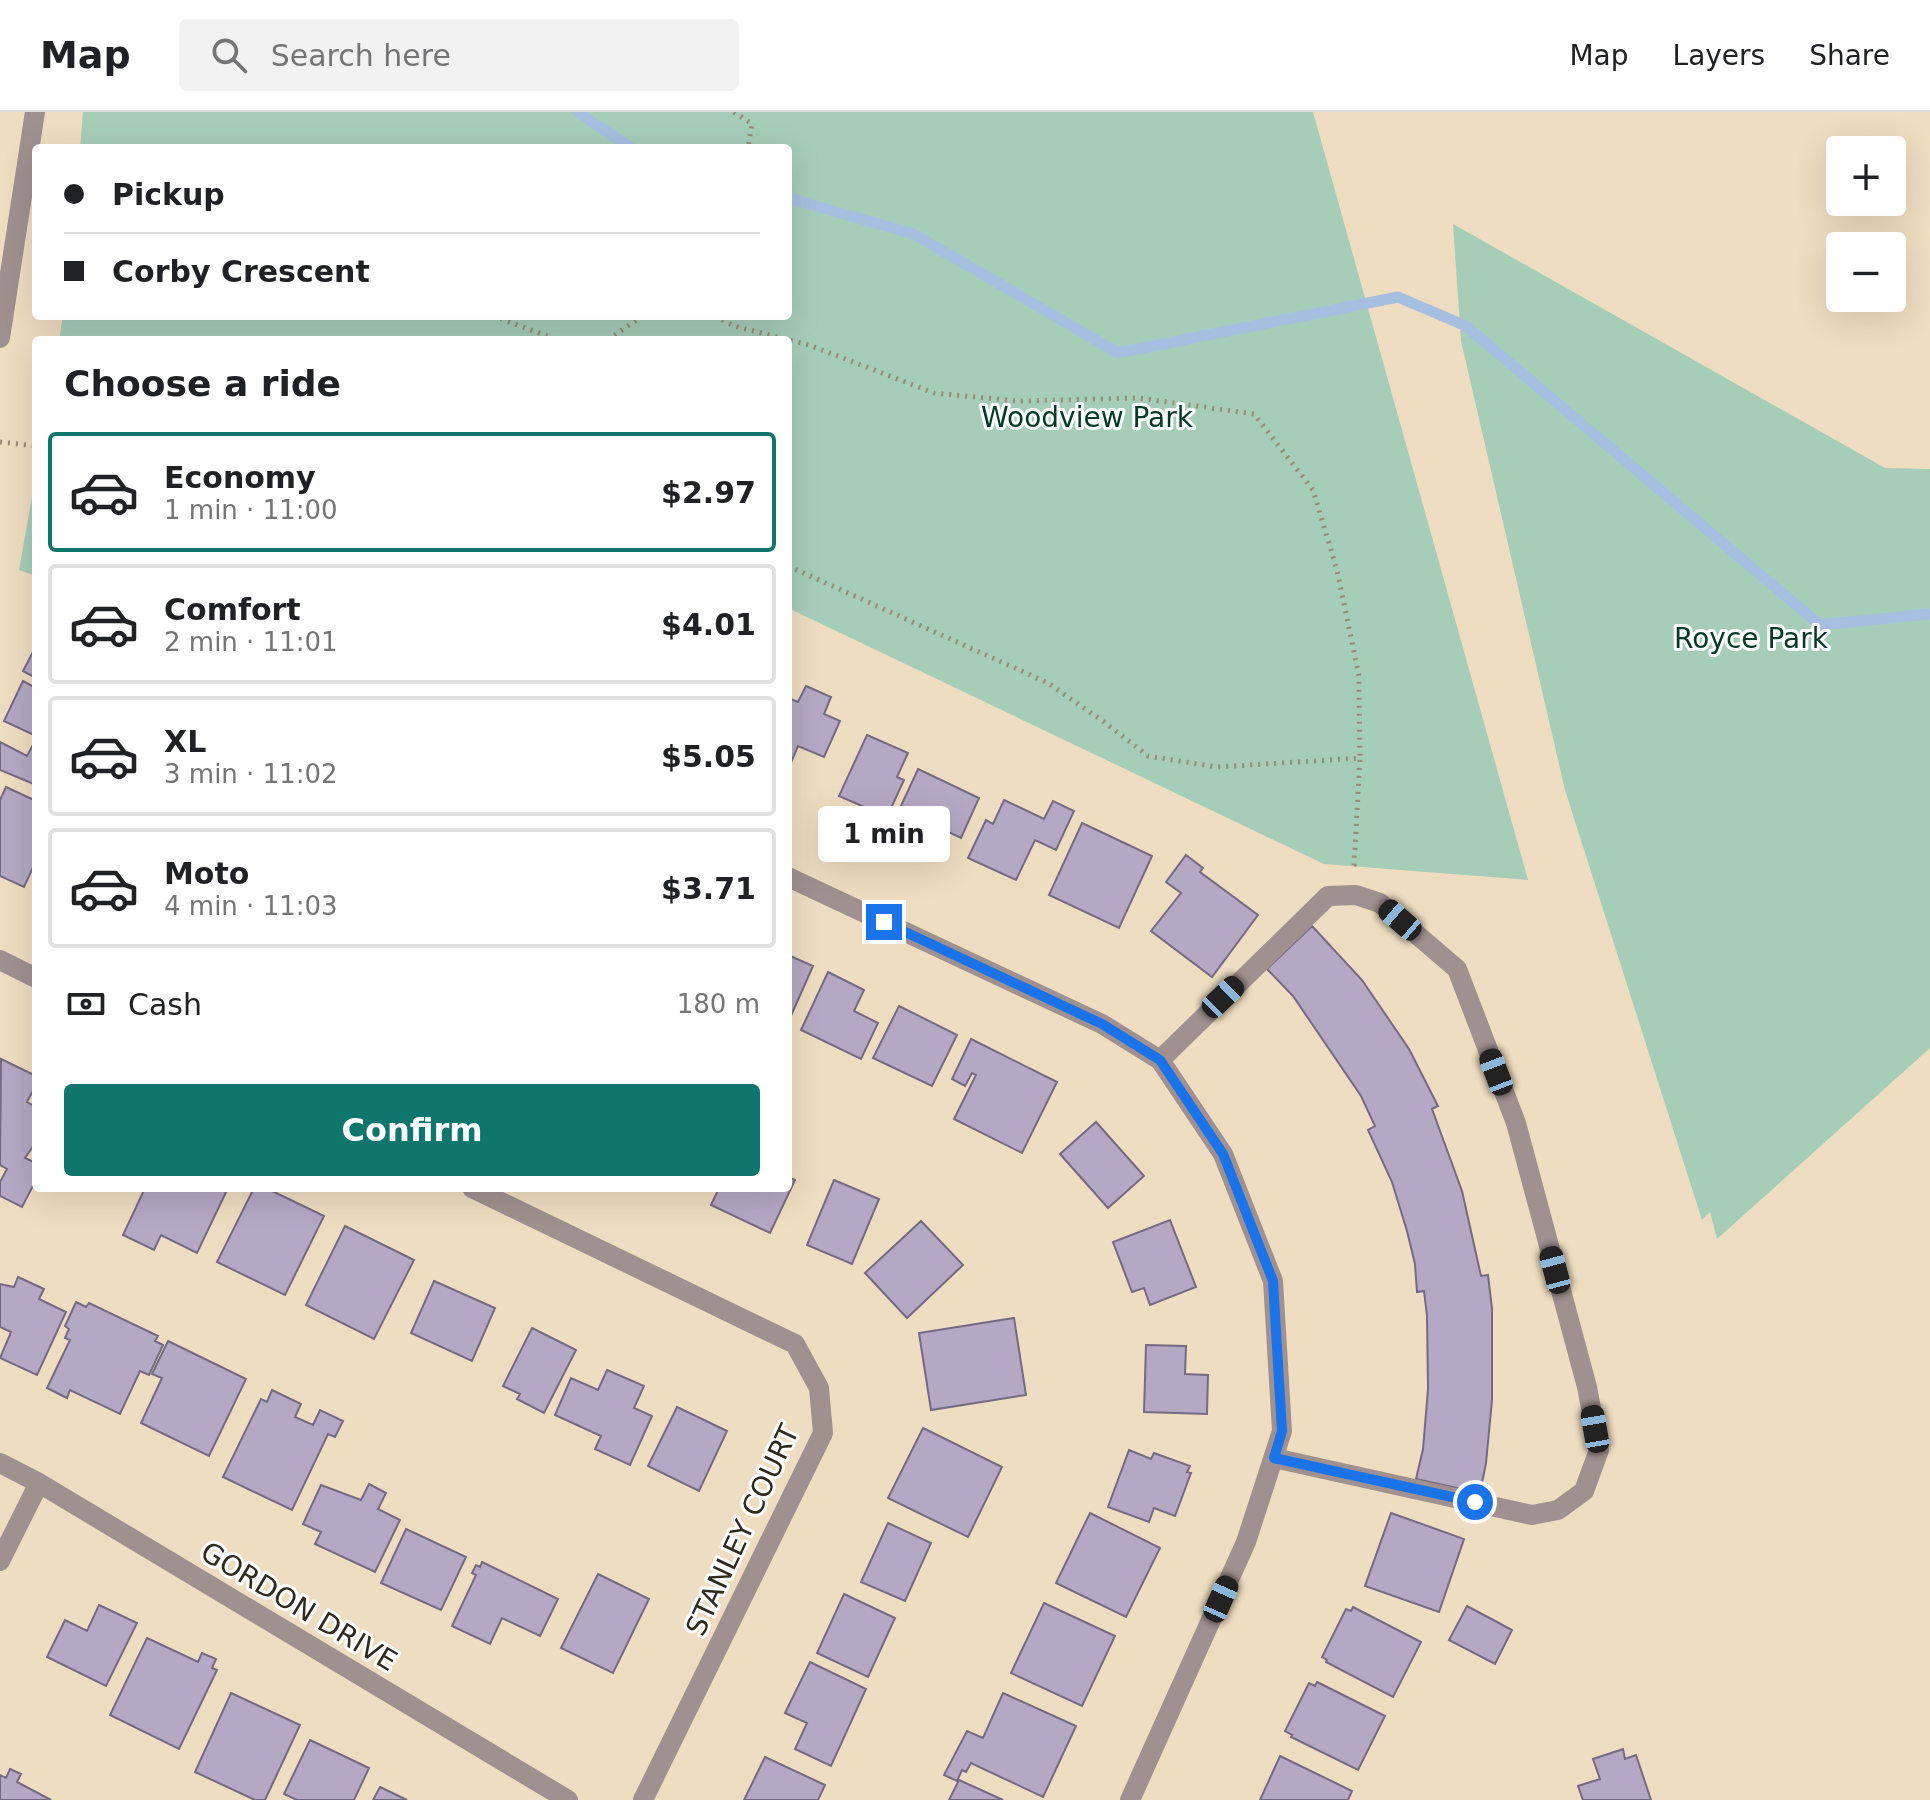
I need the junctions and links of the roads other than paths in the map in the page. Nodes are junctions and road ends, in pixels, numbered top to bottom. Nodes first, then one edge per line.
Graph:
1 (35, 112) edge
2 (0, 338) edge
3 (792, 879) edge
4 (0, 960) edge
5 (32, 976) edge
6 (1160, 1060) junction
7 (480, 1192) edge
8 (1274, 1458) junction
9 (0, 1463) edge
10 (39, 1483) junction
11 (0, 1561) edge
12 (568, 1800) edge
13 (643, 1800) edge
14 (1130, 1800) edge

1 - 2 street
3 - 6 street
4 - 5 street
6 - 8 street
6 - 8 street
7 - 13 street, STANLEY COURT
8 - 14 street
9 - 10 street, GORDON DRIVE
10 - 11 street
10 - 12 street, GORDON DRIVE

